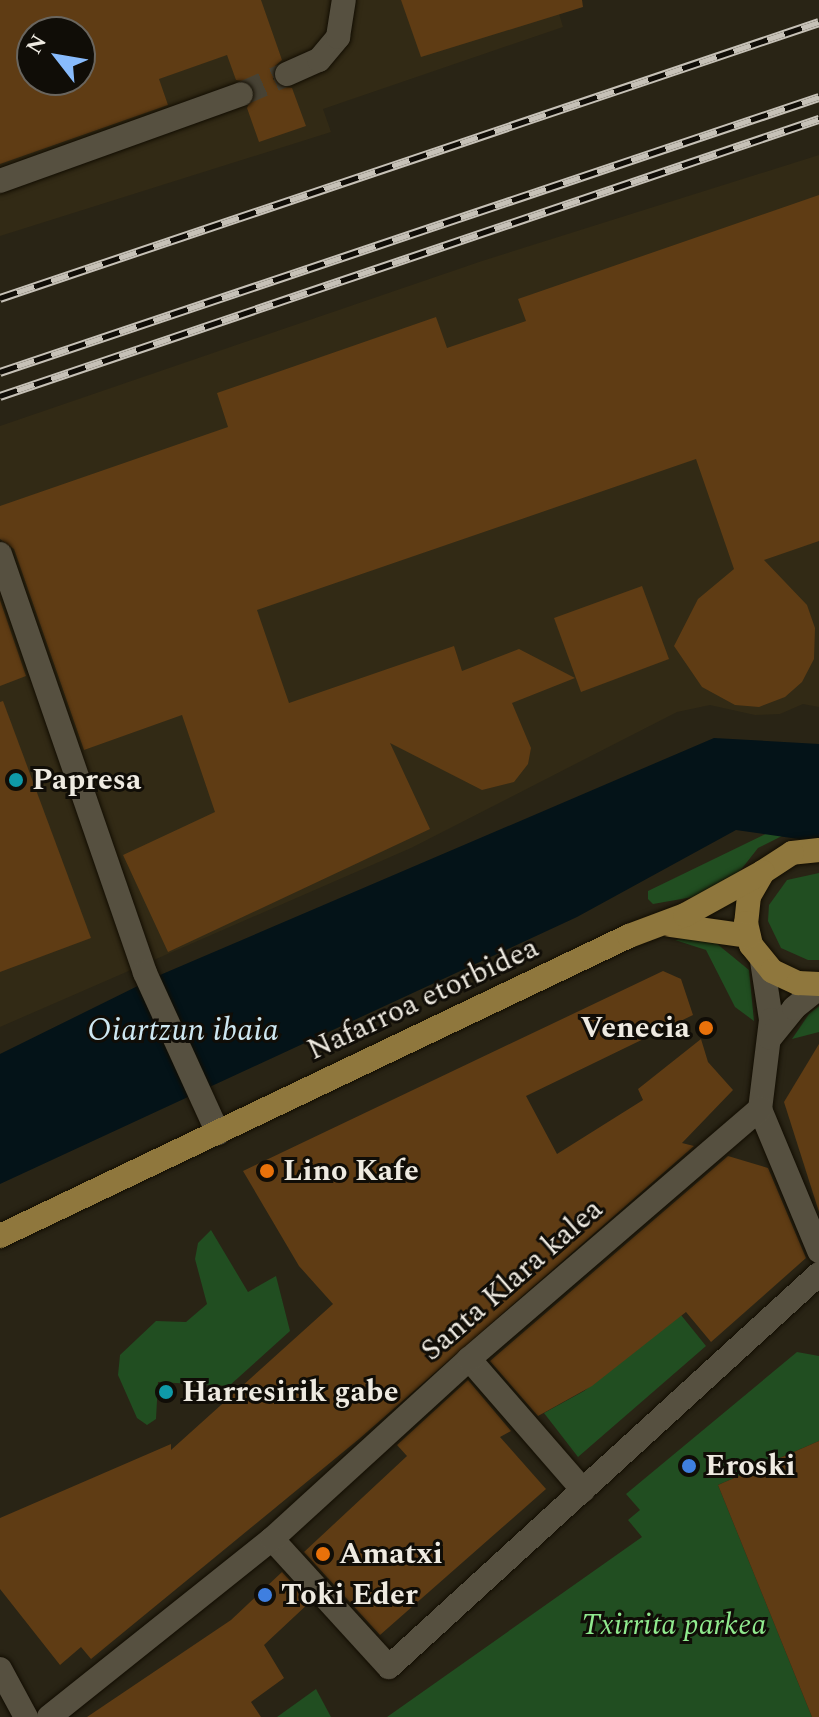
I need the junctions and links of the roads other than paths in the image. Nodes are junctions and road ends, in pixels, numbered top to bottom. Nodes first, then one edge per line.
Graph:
1 (344, 0) edge
2 (287, 74) tunnel mouth
3 (241, 94) tunnel mouth
4 (0, 181) edge
5 (0, 554) edge
6 (814, 848) edge
7 (763, 872) junction
8 (657, 926) junction
9 (748, 936) junction
10 (762, 961) junction
11 (819, 986) edge
12 (769, 1040) junction
13 (760, 1109) junction
14 (218, 1133) junction
15 (0, 1236) edge
16 (819, 1251) edge
17 (819, 1274) edge
18 (469, 1359) junction
19 (583, 1490) junction
20 (272, 1539) junction
21 (0, 1669) edge
22 (26, 1717) edge
23 (49, 1717) edge

1 - 2 street
3 - 4 street
5 - 14 street
6 - 7 main road, Nafarroa etorbidea
7 - 8 main road, Nafarroa etorbidea
7 - 9 main road
8 - 9 main road, Nafarroa etorbidea
8 - 14 main road, Nafarroa etorbidea
9 - 10 main road
10 - 11 main road
10 - 12 street
11 - 12 street
12 - 13 street
13 - 16 street
13 - 18 street, Santa Klara kalea
14 - 15 main road, Nafarroa etorbidea
17 - 19 street
18 - 19 street
18 - 20 street, Santa Klara kalea
19 - 20 street
20 - 23 street, Santa Klara kalea
21 - 22 street

